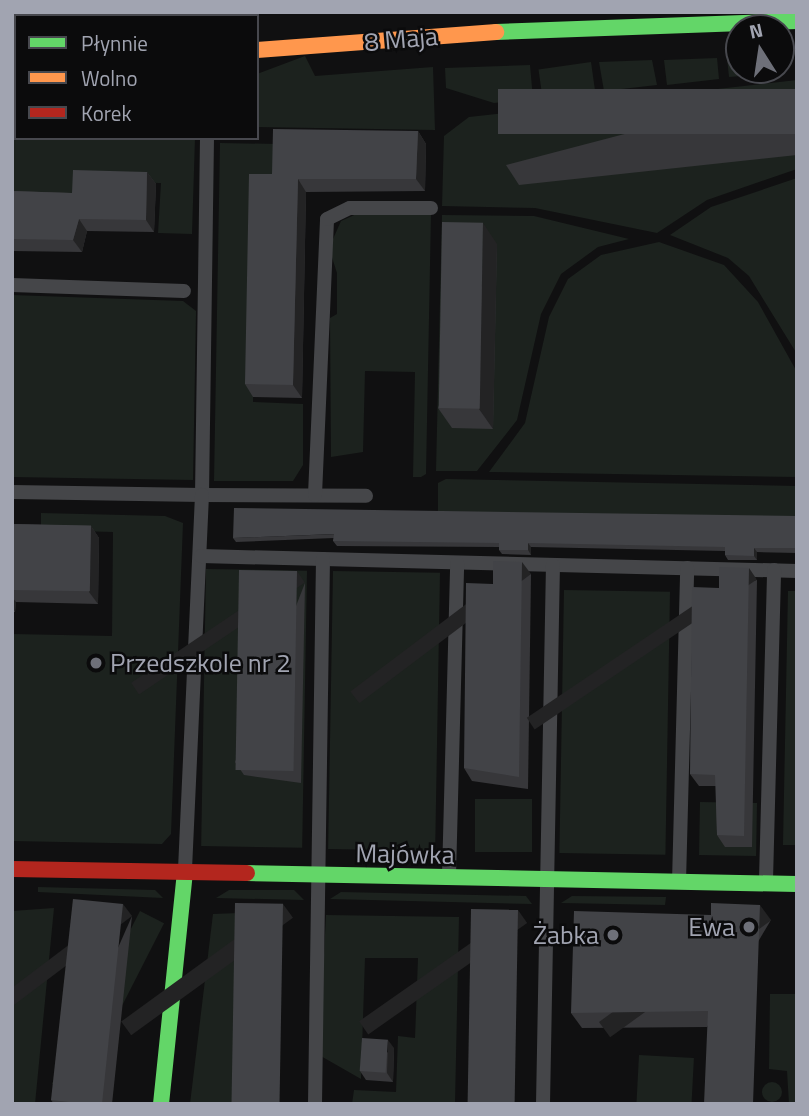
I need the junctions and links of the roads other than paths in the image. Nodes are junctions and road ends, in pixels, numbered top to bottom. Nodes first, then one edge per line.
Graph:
1 (797, 21) edge
2 (259, 50) edge
3 (207, 140) edge
4 (431, 208) dead end
5 (12, 285) edge
6 (184, 290) dead end
7 (12, 492) edge
8 (202, 495) junction
9 (315, 495) junction
10 (366, 496) dead end
11 (201, 556) junction
12 (323, 559) junction
13 (457, 563) junction
14 (553, 565) junction
15 (687, 568) junction
16 (774, 570) junction
17 (797, 571) edge
18 (12, 869) edge
19 (185, 873) junction
20 (315, 876) junction
21 (449, 879) junction
22 (545, 880) junction
23 (679, 882) junction
24 (766, 884) junction
25 (797, 884) edge
26 (161, 1104) edge
27 (315, 1104) edge
28 (543, 1104) edge

1 - 2 street, 8 Maja
3 - 8 lane
4 - 9 lane
5 - 6 lane
7 - 8 lane
8 - 9 lane
8 - 11 lane
9 - 10 lane
11 - 12 lane
11 - 19 lane
12 - 13 lane
12 - 20 lane
13 - 14 lane
13 - 21 lane
14 - 15 lane
14 - 22 lane
15 - 16 lane
15 - 23 lane
16 - 17 lane
16 - 24 lane
18 - 19 street, Majówka
19 - 20 street, Majówka
19 - 26 street
20 - 21 street, Majówka
20 - 27 lane
21 - 22 street, Majówka
22 - 23 street, Majówka
22 - 28 lane
23 - 24 street, Majówka
24 - 25 street, Majówka

